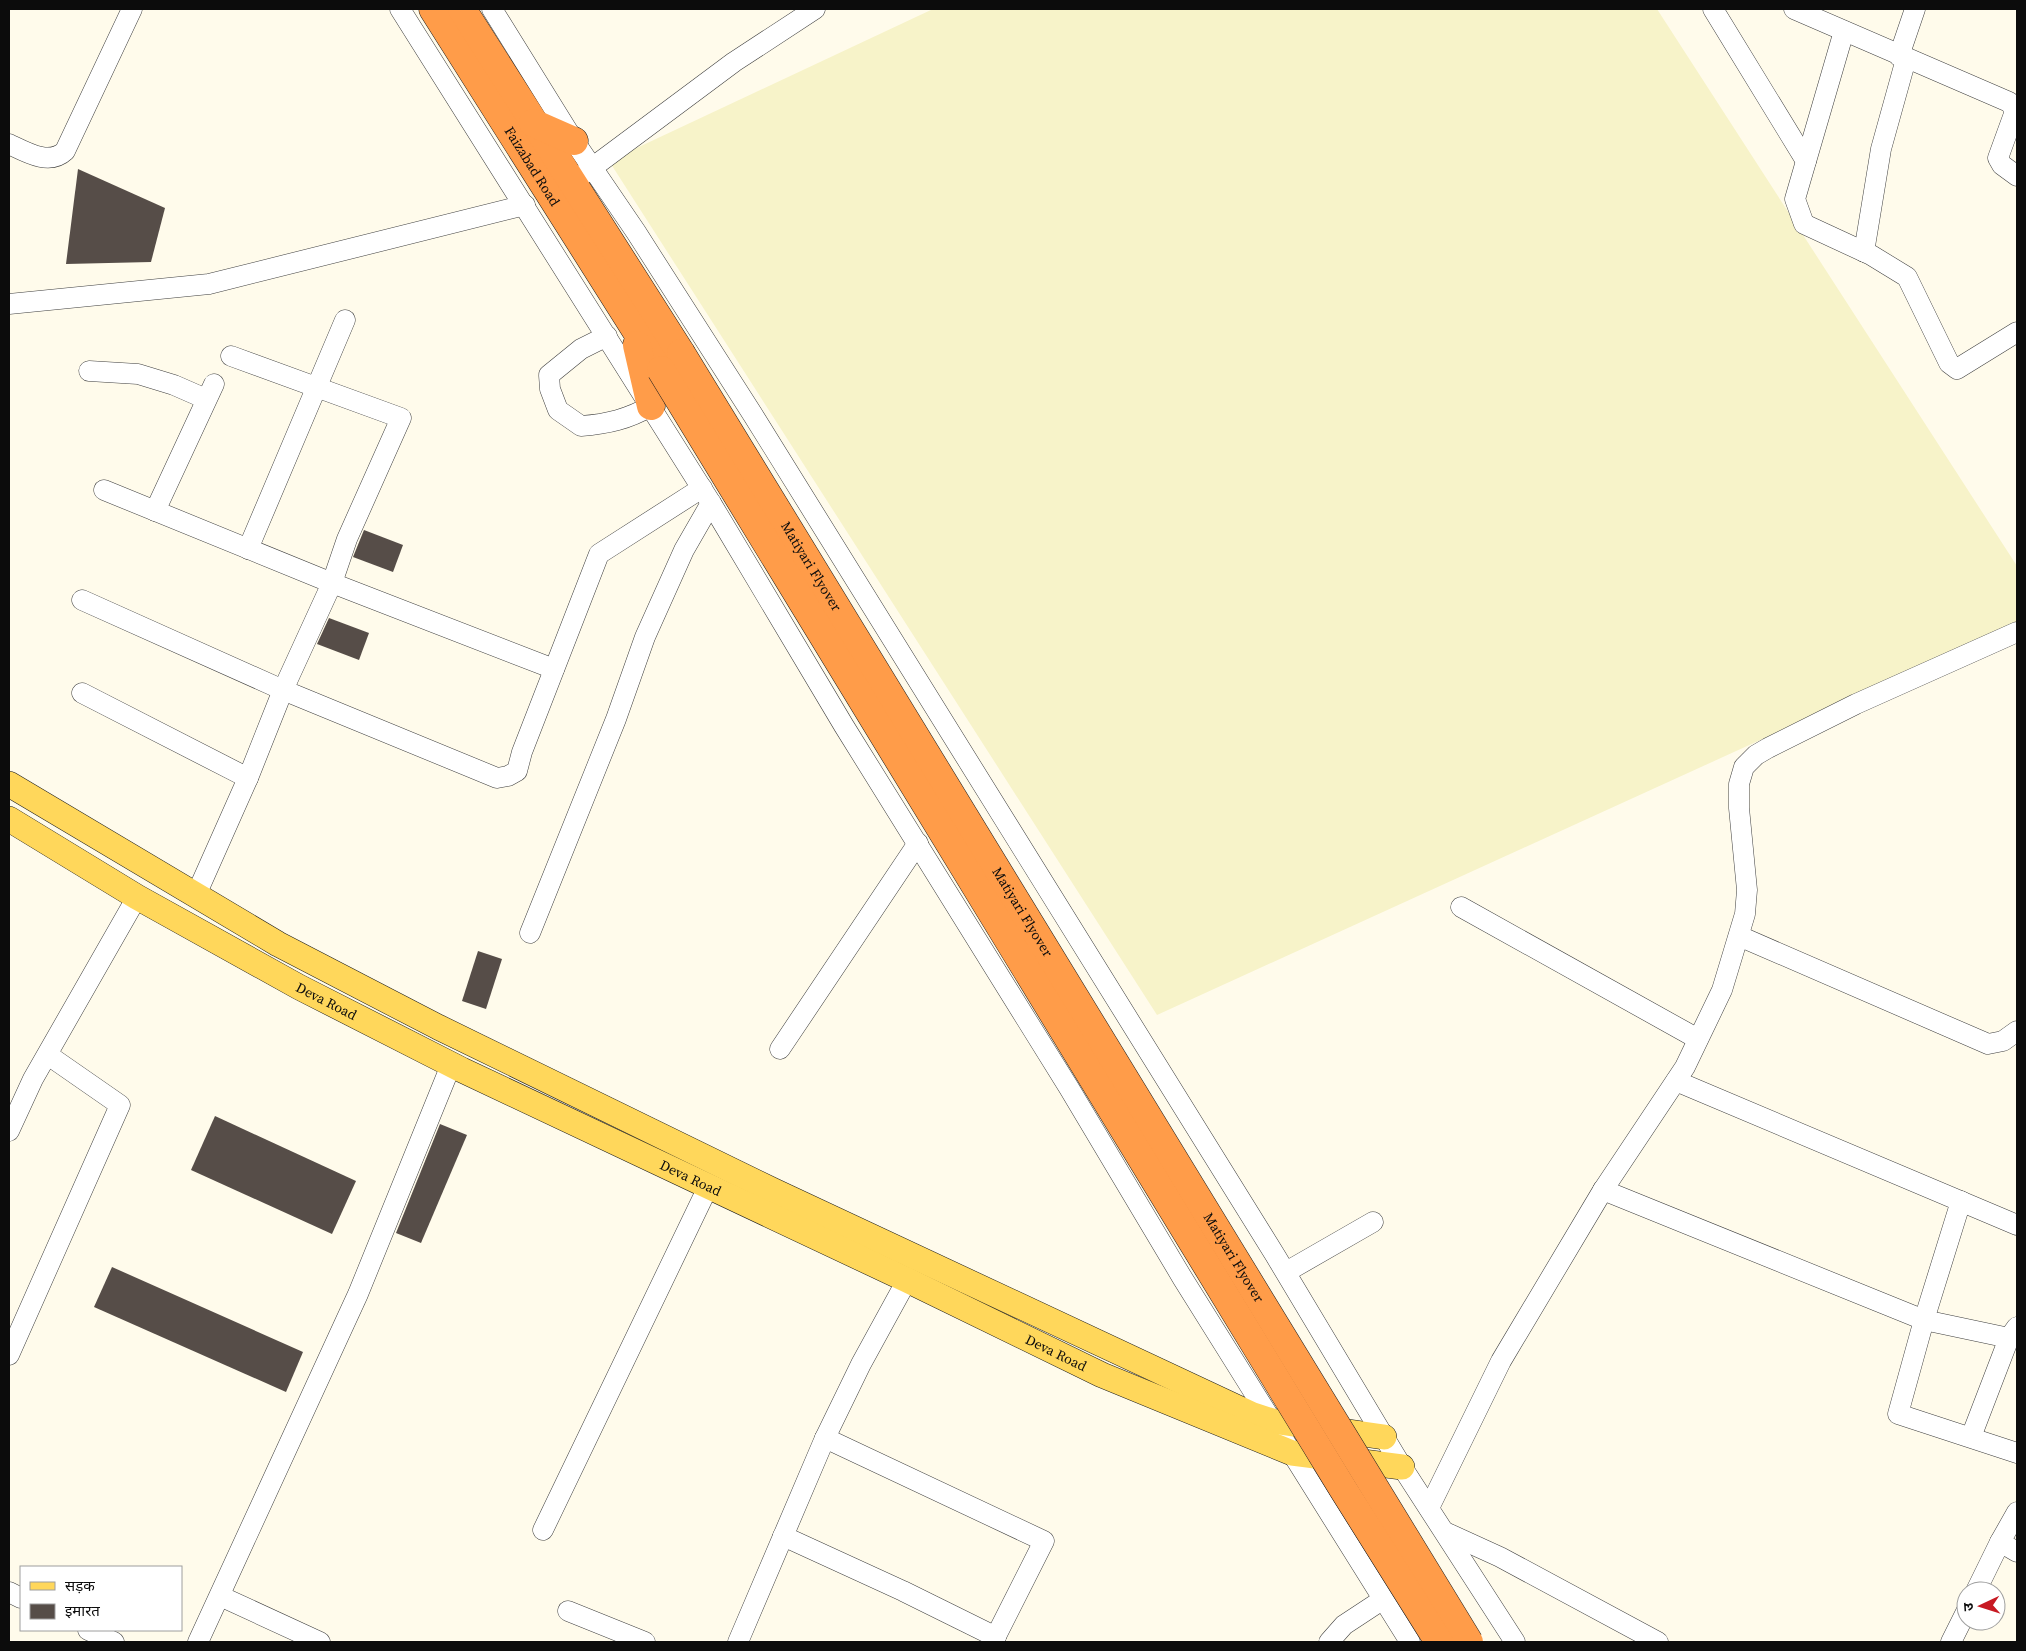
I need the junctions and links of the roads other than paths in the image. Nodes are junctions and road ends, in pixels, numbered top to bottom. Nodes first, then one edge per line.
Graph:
1 (132, 9) edge
2 (400, 9) edge
3 (434, 9) edge
4 (462, 9) edge
5 (492, 9) edge
6 (815, 9) edge
7 (1713, 9) edge
8 (1794, 9) edge
9 (1915, 9) edge
10 (1844, 31) junction
11 (1902, 57) junction
12 (533, 123) junction
13 (574, 141) junction
14 (9, 144) edge
15 (1806, 161) junction
16 (582, 176) junction
17 (2017, 176) edge
18 (525, 205) junction
19 (1864, 252) junction
20 (9, 304) edge
21 (345, 320) dead end
22 (632, 324) junction
23 (2017, 332) edge
24 (607, 336) junction
25 (231, 356) dead end
26 (671, 361) junction
27 (89, 371) dead end
28 (317, 388) junction
29 (651, 406) junction
30 (104, 490) dead end
31 (707, 495) junction
32 (155, 511) junction
33 (248, 549) junction
34 (332, 583) junction
35 (82, 600) dead end
36 (2017, 632) edge
37 (554, 670) junction
38 (283, 690) junction
39 (82, 693) dead end
40 (248, 778) junction
41 (9, 784) edge
42 (9, 819) edge
43 (918, 843) junction
44 (196, 895) junction
45 (137, 896) junction
46 (1461, 907) dead end
47 (530, 933) dead end
48 (1739, 936) junction
49 (2017, 1031) edge
50 (1698, 1039) junction
51 (780, 1049) dead end
52 (48, 1055) junction
53 (451, 1065) junction
54 (1676, 1081) junction
55 (9, 1131) edge
56 (708, 1187) junction
57 (1603, 1190) junction
58 (1960, 1202) junction
59 (1373, 1222) dead end
60 (2017, 1226) edge
61 (1286, 1272) junction
62 (907, 1280) junction
63 (1924, 1320) junction
64 (2013, 1332) edge
65 (9, 1355) edge
66 (1272, 1421) junction
67 (1384, 1437) junction
68 (1971, 1437) junction
69 (825, 1438) junction
70 (2017, 1453) edge
71 (1292, 1454) junction
72 (1402, 1467) junction
73 (1429, 1508) junction
74 (2017, 1512) edge
75 (543, 1530) dead end
76 (1445, 1532) junction
77 (783, 1536) junction
78 (2009, 1547) edge
79 (1984, 1581) edge
80 (220, 1596) junction
81 (1382, 1600) junction
82 (568, 1611) dead end
83 (90, 1631) edge
84 (995, 1640) edge
85 (114, 1642) edge
86 (198, 1642) edge
87 (320, 1642) edge
88 (645, 1642) edge
89 (738, 1642) edge
90 (1329, 1642) edge
91 (1410, 1642) edge
92 (1439, 1642) edge
93 (1469, 1642) edge
94 (1514, 1642) edge
95 (1658, 1642) edge

1 - 14 street
2 - 18 street
3 - 22 highway, Faizabad Road
4 - 12 highway, Faizabad Road
5 - 13 street
6 - 16 street
7 - 15 street
8 - 10 street
9 - 11 street
10 - 11 street
10 - 15 street
11 - 17 street
11 - 19 street
12 - 13 highway
12 - 16 highway, Faizabad Road
13 - 16 street
15 - 19 street
16 - 26 highway, Matiyari Flyover
16 - 61 street
18 - 20 street
18 - 24 street
19 - 23 street
21 - 28 street
22 - 26 highway, Matiyari Flyover
22 - 29 highway
24 - 29 street
24 - 29 street
25 - 28 street
26 - 92 highway, Matiyari Flyover, bridge
26 - 93 highway, Matiyari Flyover, bridge
27 - 32 street
28 - 33 street
28 - 34 street
29 - 31 street
30 - 32 street
31 - 37 street
31 - 43 street
31 - 47 street
32 - 33 street
33 - 34 street
34 - 37 street
34 - 38 street
35 - 38 street
36 - 48 street
37 - 38 street
38 - 40 street
39 - 40 street
40 - 44 street
41 - 44 main road, Deva Road
42 - 45 main road, Deva Road
43 - 51 street
43 - 66 street
44 - 66 main road, Deva Road
45 - 52 street
45 - 53 main road, Deva Road
46 - 50 street
48 - 49 street
48 - 50 street
50 - 54 street
52 - 55 street
52 - 65 street
53 - 56 main road, Deva Road
53 - 80 street
54 - 57 street
54 - 58 street
56 - 62 main road, Deva Road
56 - 75 street
57 - 63 street
57 - 73 street
58 - 60 street
58 - 63 street
59 - 61 street
61 - 67 street
62 - 69 street
62 - 71 main road, Deva Road
63 - 64 street
63 - 68 street
64 - 68 street
66 - 67 main road, Deva Road
66 - 71 street
67 - 72 street
68 - 70 street
69 - 77 street
69 - 84 street
71 - 72 main road, Deva Road
71 - 81 street
72 - 73 street
73 - 76 street
74 - 78 street
76 - 94 street
76 - 95 street
77 - 84 street
77 - 89 street
78 - 79 street
80 - 86 street
80 - 87 street
81 - 90 street
81 - 91 street
82 - 88 street
83 - 85 street

